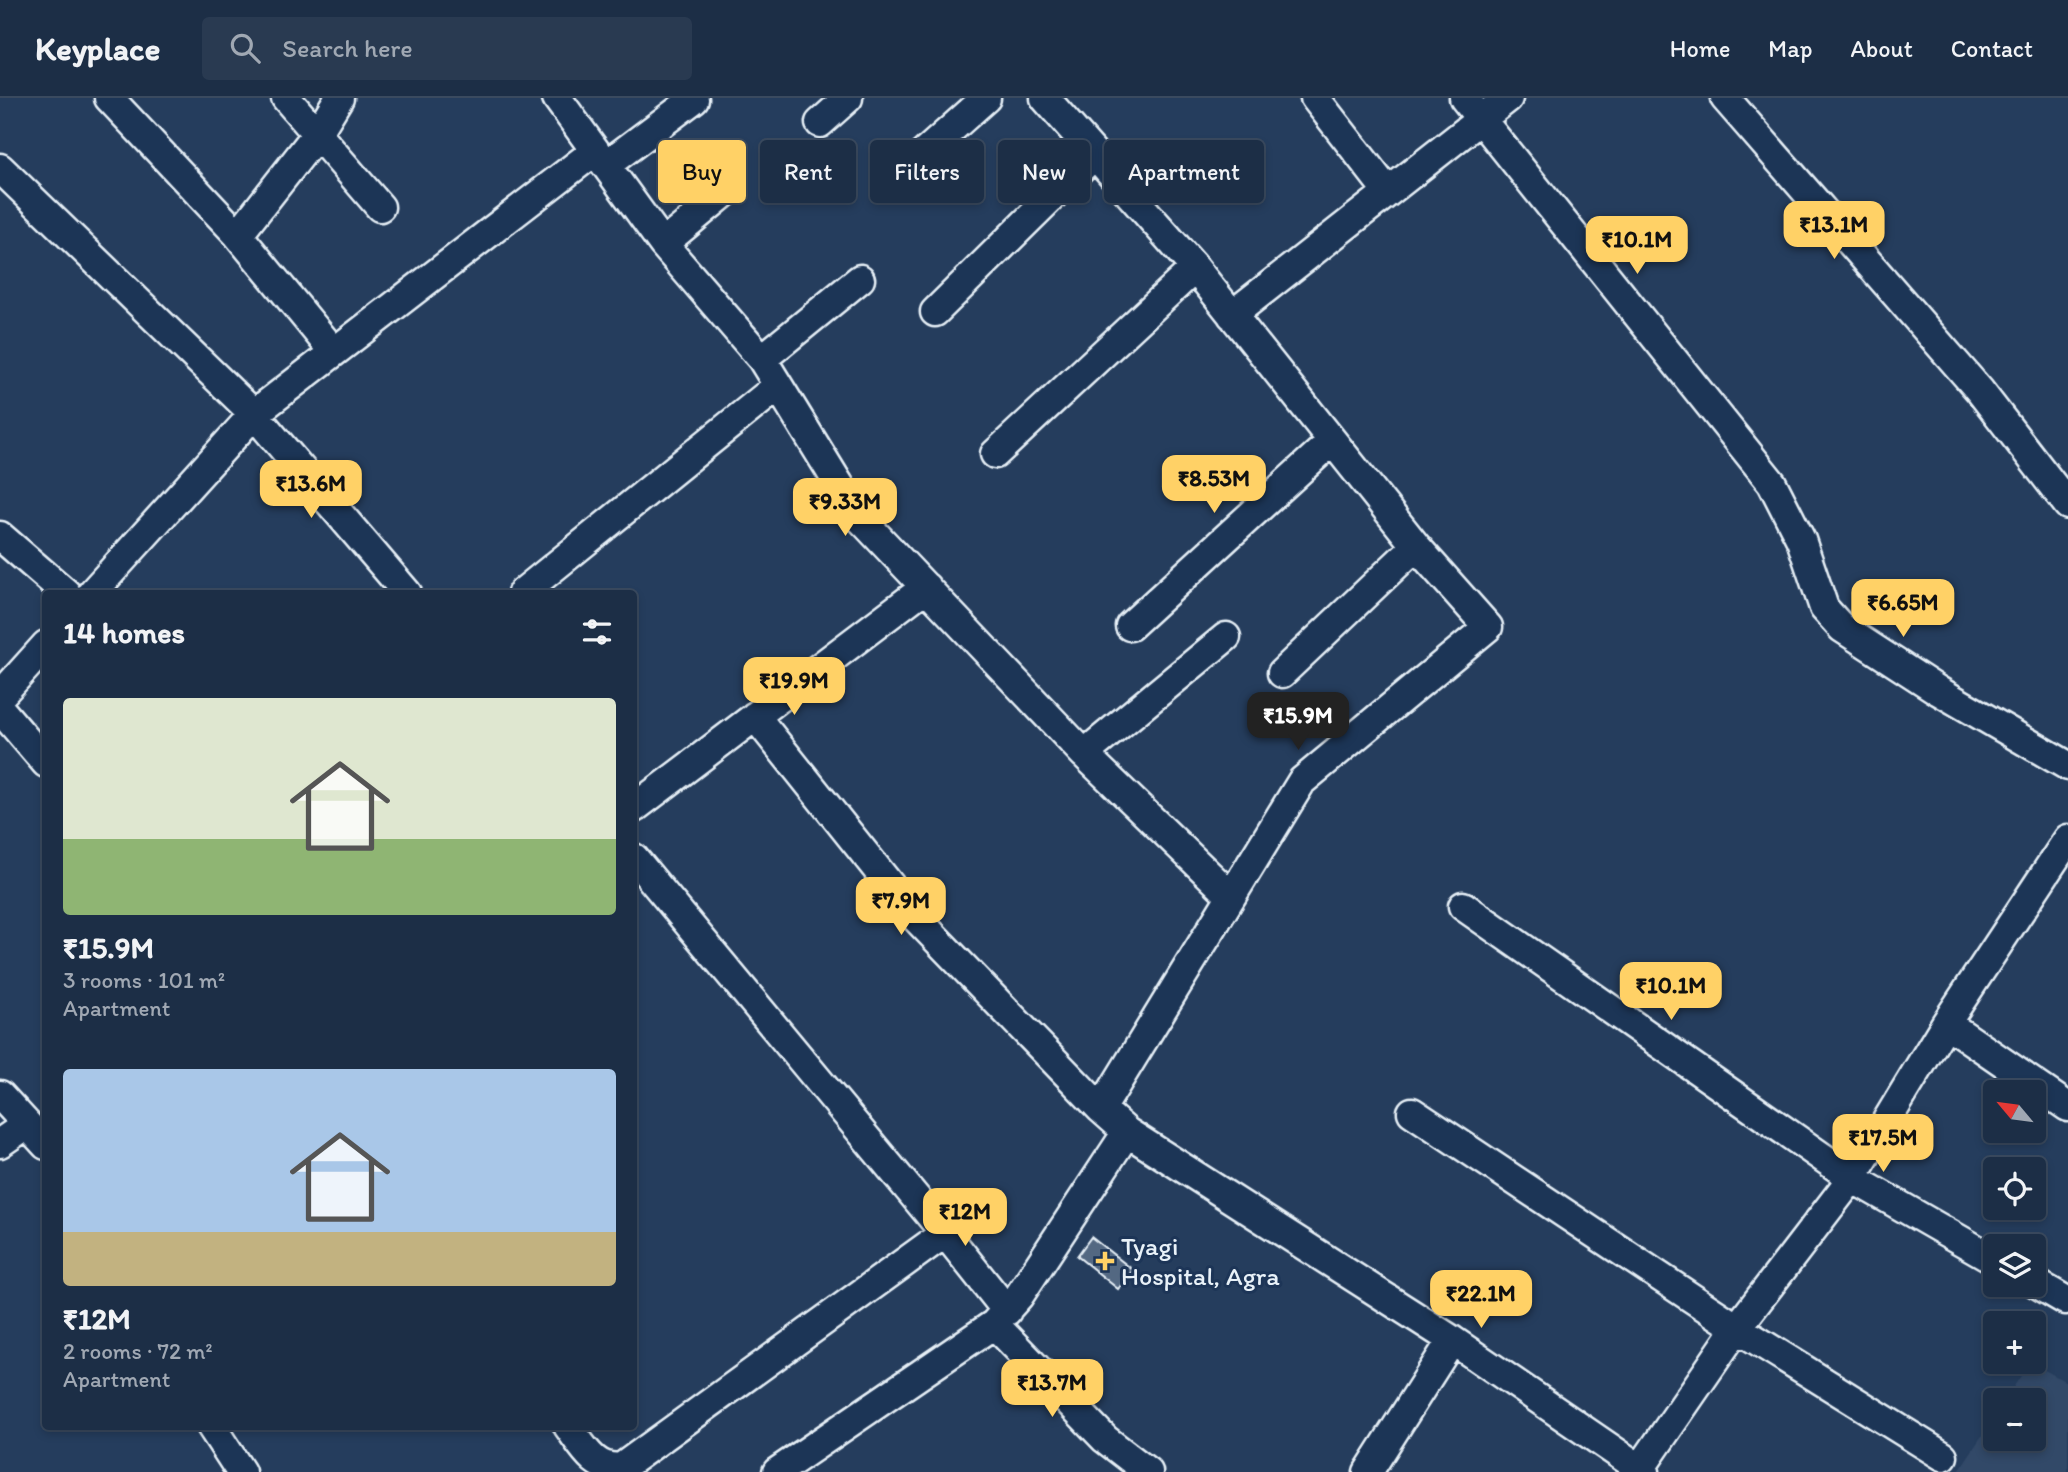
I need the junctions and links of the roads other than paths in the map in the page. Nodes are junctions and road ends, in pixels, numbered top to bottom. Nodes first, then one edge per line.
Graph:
1 (109, 98) edge
2 (286, 98) edge
3 (339, 98) edge
4 (557, 98) edge
5 (848, 98) edge
6 (986, 98) edge
7 (1045, 98) edge
8 (1315, 98) edge
9 (1508, 98) edge
10 (1725, 98) edge
11 (694, 99) edge
12 (1473, 109) edge
13 (820, 123) dead end
14 (317, 134) junction
15 (939, 140) edge
16 (1093, 156) junction
17 (600, 158) junction
18 (0, 169) edge
19 (1388, 192) junction
20 (712, 203) edge
21 (380, 207) dead end
22 (238, 235) junction
23 (663, 244) junction
24 (1195, 268) junction
25 (860, 279) dead end
26 (935, 312) dead end
27 (1232, 315) junction
28 (334, 352) junction
29 (762, 359) junction
30 (778, 386) junction
31 (254, 414) junction
32 (1332, 440) junction
33 (995, 454) dead end
34 (2068, 505) edge
35 (0, 536) edge
36 (1416, 546) junction
37 (926, 587) junction
38 (63, 590) edge
39 (95, 590) edge
40 (404, 590) edge
41 (527, 590) edge
42 (1130, 626) dead end
43 (1226, 637) dead end
44 (42, 649) edge
45 (1282, 673) dead end
46 (0, 696) edge
47 (0, 709) edge
48 (755, 716) junction
49 (1084, 754) junction
50 (42, 758) edge
51 (2068, 766) edge
52 (637, 806) edge
53 (2068, 839) edge
54 (637, 862) edge
55 (1231, 896) junction
56 (1463, 906) dead end
57 (1946, 1023) junction
58 (0, 1095) edge
59 (2068, 1107) edge
60 (1101, 1109) junction
61 (1412, 1112) dead end
62 (1127, 1132) junction
63 (36, 1135) edge
64 (0, 1143) edge
65 (1852, 1178) junction
66 (945, 1233) junction
67 (1983, 1253) edge
68 (2046, 1289) edge
69 (2064, 1300) dead end
70 (1000, 1317) junction
71 (1737, 1328) junction
72 (1452, 1340) junction
73 (214, 1430) edge
74 (571, 1430) edge
75 (1943, 1456) dead end
76 (1643, 1470) edge
77 (242, 1472) edge
78 (777, 1472) edge
79 (1148, 1472) edge
80 (1368, 1472) edge

1 - 22 street
2 - 14 street
3 - 14 street
4 - 17 street
5 - 13 street
6 - 15 street
7 - 16 street
8 - 19 street
9 - 12 street
10 - 34 street
11 - 17 street
12 - 19 street
12 - 51 street
14 - 21 street
14 - 22 street
16 - 24 street
16 - 26 street
17 - 23 street
17 - 28 street
18 - 31 street
19 - 27 street
20 - 23 street
22 - 28 street
23 - 29 street
24 - 27 street
24 - 33 street
25 - 29 street
27 - 32 street
28 - 31 street
29 - 30 street
30 - 37 street
30 - 41 street
31 - 39 street
31 - 40 street
32 - 36 street
32 - 42 street
35 - 38 street
36 - 45 street
36 - 55 street
37 - 48 street
37 - 49 street
43 - 49 street
44 - 46 street
47 - 50 street
48 - 52 street
48 - 60 street
49 - 55 street
53 - 57 street
54 - 66 street
55 - 60 street
56 - 65 street
57 - 59 street
57 - 65 street
58 - 63 street
60 - 62 street
61 - 71 street
62 - 70 street
62 - 72 street
63 - 64 street
65 - 67 street
65 - 71 street
66 - 70 street
66 - 74 street
68 - 69 street
70 - 78 street
70 - 79 street
71 - 75 street
71 - 76 street
72 - 76 street
72 - 80 street
73 - 77 street

